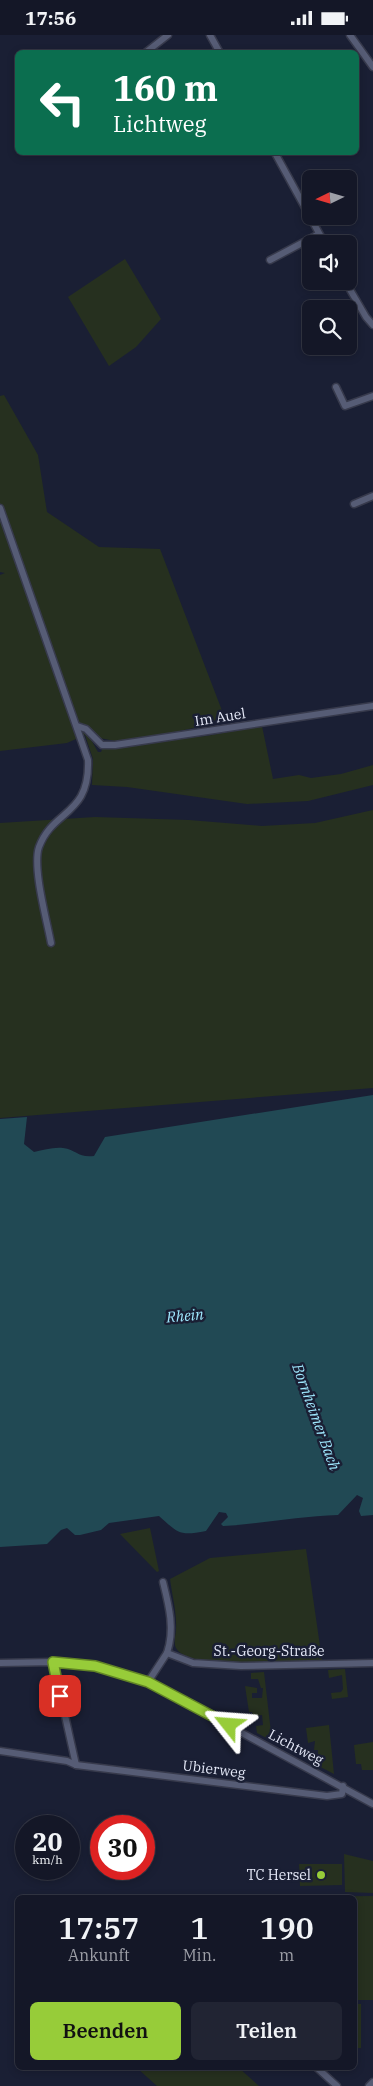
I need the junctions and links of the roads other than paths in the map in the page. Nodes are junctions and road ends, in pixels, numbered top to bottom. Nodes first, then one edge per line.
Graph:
1 (168, 35) edge
2 (210, 35) edge
3 (350, 35) edge
4 (149, 50) edge
5 (218, 50) edge
6 (373, 67) edge
7 (275, 155) edge
8 (320, 233) joint
9 (270, 260) dead end
10 (350, 290) edge
11 (373, 325) edge
12 (336, 387) dead end
13 (373, 396) edge
14 (373, 495) edge
15 (354, 504) dead end
16 (0, 507) edge
17 (373, 706) edge
18 (77, 726) junction
19 (50, 943) dead end
20 (163, 1582) dead end
21 (167, 1653) junction
22 (53, 1662) junction
23 (0, 1663) edge
24 (373, 1663) edge
25 (148, 1682) junction
26 (0, 1751) edge
27 (76, 1765) junction
28 (343, 1787) junction
29 (373, 1804) edge
30 (319, 2070) edge
31 (373, 2082) edge
32 (336, 2086) edge
33 (369, 2086) edge

1 - 4 street
2 - 5 street
3 - 6 street
7 - 8 street
8 - 9 street
10 - 11 street
12 - 13 street
14 - 15 street
16 - 18 street
17 - 18 street, Im Auel
18 - 19 street
20 - 21 street
21 - 24 street, St.-Georg-Straße
21 - 25 street
22 - 23 street, Lichtweg
22 - 25 street, Lichtweg
22 - 27 street
25 - 28 street, Lichtweg
26 - 27 street
27 - 28 street, Ubierweg
28 - 29 street, Lichtweg
30 - 32 street
31 - 33 street

